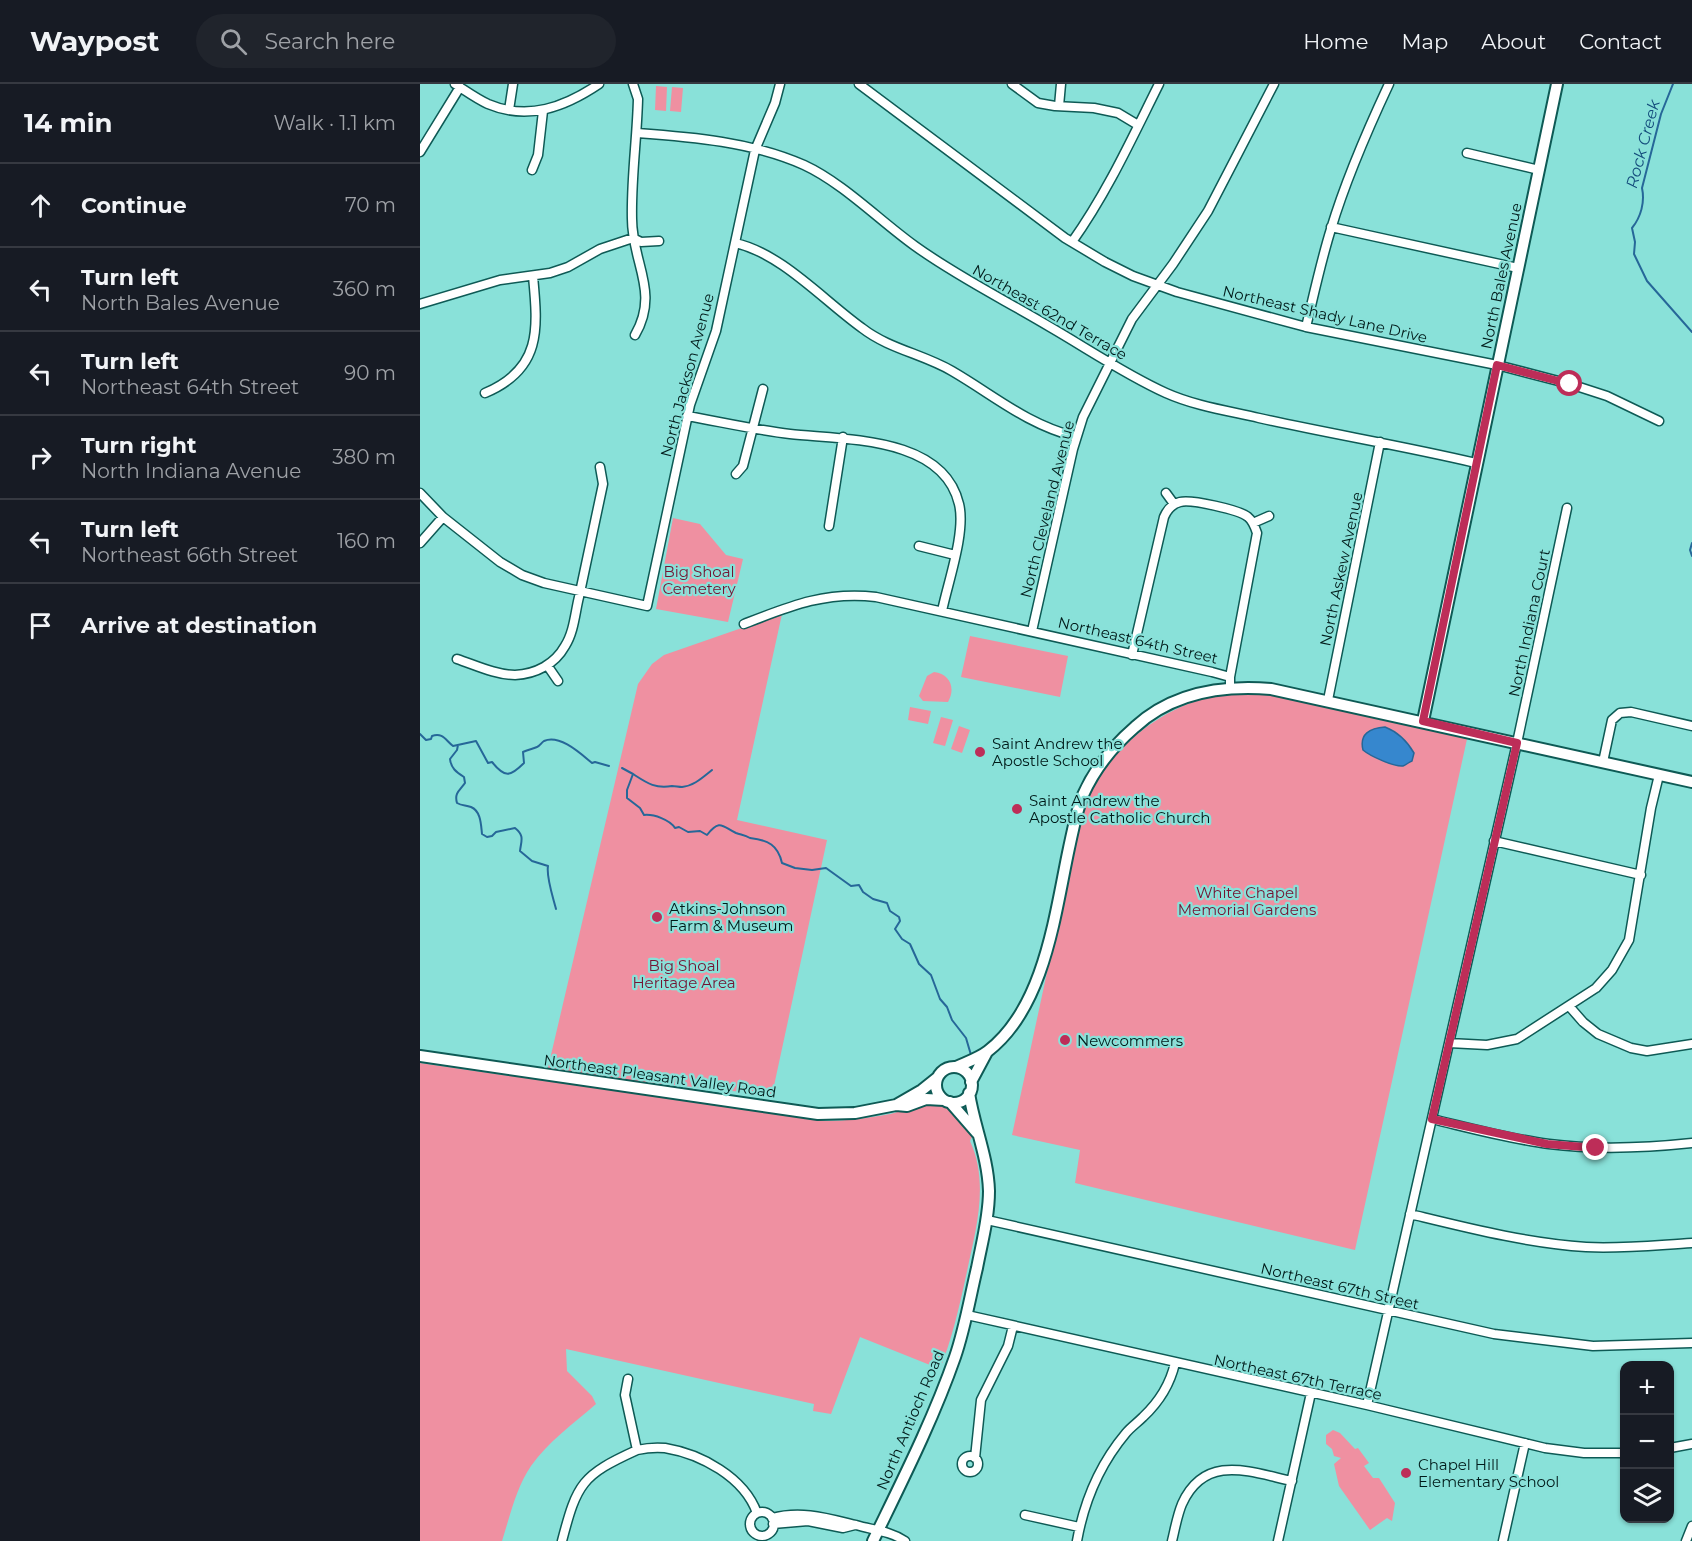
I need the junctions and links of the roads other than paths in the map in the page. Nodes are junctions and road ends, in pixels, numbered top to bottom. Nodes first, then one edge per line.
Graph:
1 (513, 84) edge
2 (599, 84) edge
3 (633, 84) edge
4 (780, 84) edge
5 (859, 84) edge
6 (1012, 84) edge
7 (1061, 84) edge
8 (1159, 84) edge
9 (1274, 84) edge
10 (1389, 84) edge
11 (1557, 84) edge
12 (458, 85) edge
13 (1059, 106) junction
14 (509, 110) junction
15 (543, 111) junction
16 (1138, 125) junction
17 (637, 134) junction
18 (755, 150) junction
19 (420, 152) edge
20 (1467, 153) dead end
21 (532, 170) dead end
22 (1539, 170) junction
23 (1331, 227) junction
24 (633, 238) junction
25 (659, 241) dead end
26 (1072, 242) junction
27 (735, 243) junction
28 (1518, 268) junction
29 (533, 276) junction
30 (1156, 285) junction
31 (420, 304) edge
32 (1306, 327) junction
33 (635, 335) dead end
34 (1109, 362) junction
35 (1497, 365) junction
36 (763, 389) dead end
37 (485, 393) dead end
38 (687, 416) junction
39 (1659, 420) dead end
40 (753, 428) junction
41 (843, 437) junction
42 (1076, 437) junction
43 (1380, 442) junction
44 (1476, 463) junction
45 (600, 467) dead end
46 (736, 474) dead end
47 (420, 493) edge
48 (1166, 493) dead end
49 (1174, 504) junction
50 (1567, 508) dead end
51 (1269, 516) dead end
52 (443, 517) junction
53 (1253, 523) junction
54 (829, 526) dead end
55 (420, 543) edge
56 (920, 546) dead end
57 (955, 555) junction
58 (580, 591) junction
59 (942, 611) junction
60 (744, 624) dead end
61 (1032, 631) junction
62 (1132, 655) junction
63 (457, 659) dead end
64 (547, 665) junction
65 (558, 681) dead end
66 (1230, 683) junction
67 (1328, 700) junction
68 (1423, 721) junction
69 (1692, 726) edge
70 (1517, 743) junction
71 (1603, 762) junction
72 (1659, 775) junction
73 (1692, 782) edge
74 (1494, 842) junction
75 (1641, 875) junction
76 (1569, 1006) junction
77 (1449, 1043) junction
78 (1692, 1044) edge
79 (987, 1052) junction
80 (420, 1056) edge
81 (956, 1067) junction
82 (937, 1078) junction
83 (970, 1087) junction
84 (947, 1101) junction
85 (896, 1105) junction
86 (1432, 1119) junction
87 (977, 1133) junction
88 (1692, 1143) edge
89 (1410, 1214) junction
90 (987, 1220) junction
91 (1692, 1243) edge
92 (1389, 1311) junction
93 (966, 1315) junction
94 (1013, 1326) junction
95 (1692, 1343) edge
96 (1175, 1363) junction
97 (628, 1379) dead end
98 (1311, 1393) junction
99 (1367, 1405) junction
100 (1525, 1443) junction
101 (1692, 1444) edge
102 (1674, 1447) edge
103 (637, 1450) junction
104 (1620, 1453) edge
105 (975, 1458) dead end
106 (1292, 1481) junction
107 (757, 1513) junction
108 (1025, 1515) dead end
109 (772, 1521) junction
110 (1692, 1526) edge
111 (1079, 1527) junction
112 (879, 1530) junction
113 (765, 1538) edge
114 (562, 1541) edge
115 (873, 1541) edge
116 (905, 1541) edge
117 (1077, 1541) edge
118 (1172, 1541) edge
119 (1278, 1541) edge
120 (1503, 1541) edge
121 (1686, 1541) edge

1 - 14 street
2 - 15 street
3 - 17 street
4 - 18 street, North Jackson Avenue
5 - 26 street, Northeast Shady Lane Drive
6 - 13 street
7 - 13 street
8 - 16 street
9 - 30 street, North Cleveland Avenue
10 - 23 street
11 - 22 street, North Bales Avenue
12 - 14 street
12 - 19 street
13 - 16 street
14 - 15 street
15 - 21 street
16 - 26 street
17 - 18 street, Northeast 62nd Terrace
17 - 24 street
18 - 27 street, North Jackson Avenue
18 - 34 street, Northeast 62nd Terrace
20 - 22 street
22 - 28 street, North Bales Avenue
23 - 28 street
23 - 32 street
24 - 25 street
24 - 29 street
24 - 33 street
26 - 30 street, Northeast Shady Lane Drive
27 - 38 street, North Jackson Avenue
27 - 42 street
28 - 35 street, North Bales Avenue
29 - 31 street
29 - 37 street
30 - 32 street, Northeast Shady Lane Drive
30 - 34 street, North Cleveland Avenue
32 - 35 street, Northeast Shady Lane Drive
34 - 42 street, North Cleveland Avenue
34 - 43 street, Northeast 62nd Terrace
35 - 39 street, Northeast Shady Lane Drive
35 - 44 street, North Bales Avenue
36 - 40 street
38 - 40 street
38 - 58 street, North Jackson Avenue
40 - 41 street
40 - 46 street
41 - 54 street
41 - 57 street
42 - 61 street, North Cleveland Avenue
43 - 44 street, Northeast 62nd Terrace
43 - 67 street, North Askew Avenue
44 - 68 street, North Bales Avenue
45 - 58 street
47 - 52 street
48 - 49 street
49 - 53 street
49 - 62 street
50 - 70 street, North Indiana Court
51 - 53 street
52 - 55 street
52 - 58 street
53 - 66 street
56 - 57 street
57 - 59 street
58 - 64 street
59 - 60 street, Northeast 64th Street
59 - 61 street, Northeast 64th Street
61 - 62 street, Northeast 64th Street
62 - 66 street, Northeast 64th Street
63 - 64 street
64 - 65 street
66 - 67 street, Northeast 64th Street
66 - 79 street
67 - 68 street, Northeast 64th Street
68 - 70 street, Northeast 64th Street
69 - 71 street
70 - 71 street, Northeast 64th Street
70 - 74 street, North Indiana Court
71 - 72 street, Northeast 64th Street
72 - 73 street, Northeast 64th Street
72 - 75 street
74 - 75 street
74 - 77 street, North Indiana Court
75 - 76 street
76 - 77 street
76 - 78 street
77 - 86 street, North Indiana Court
79 - 81 street
79 - 83 street
80 - 85 street, Northeast Pleasant Valley Road
81 - 82 street
81 - 83 street
82 - 84 street
82 - 85 street, Northeast Pleasant Valley Road
83 - 84 street
83 - 87 street, North Antioch Road
84 - 85 street, Northeast Pleasant Valley Road
84 - 87 street, North Antioch Road
86 - 88 street
86 - 89 street, North Indiana Court
87 - 90 street, North Antioch Road
89 - 91 street
89 - 92 street, North Indiana Court
90 - 92 street, Northeast 67th Street
90 - 93 street, North Antioch Road
92 - 95 street, Northeast 67th Street
92 - 99 street, North Indiana Court
93 - 94 street, Northeast 67th Terrace
93 - 112 street, North Antioch Road
94 - 96 street, Northeast 67th Terrace
94 - 105 street
96 - 98 street, Northeast 67th Terrace
96 - 111 street
97 - 103 street
98 - 99 street, Northeast 67th Terrace
98 - 106 street
99 - 100 street, Northeast 67th Terrace
100 - 104 street, Northeast 67th Terrace
100 - 120 street
101 - 102 street
103 - 107 street
103 - 114 street
106 - 118 street
106 - 119 street
107 - 109 street
107 - 113 street
108 - 111 street
109 - 112 street
109 - 113 street
110 - 121 street
111 - 117 street
112 - 115 street, North Antioch Road
112 - 116 street

